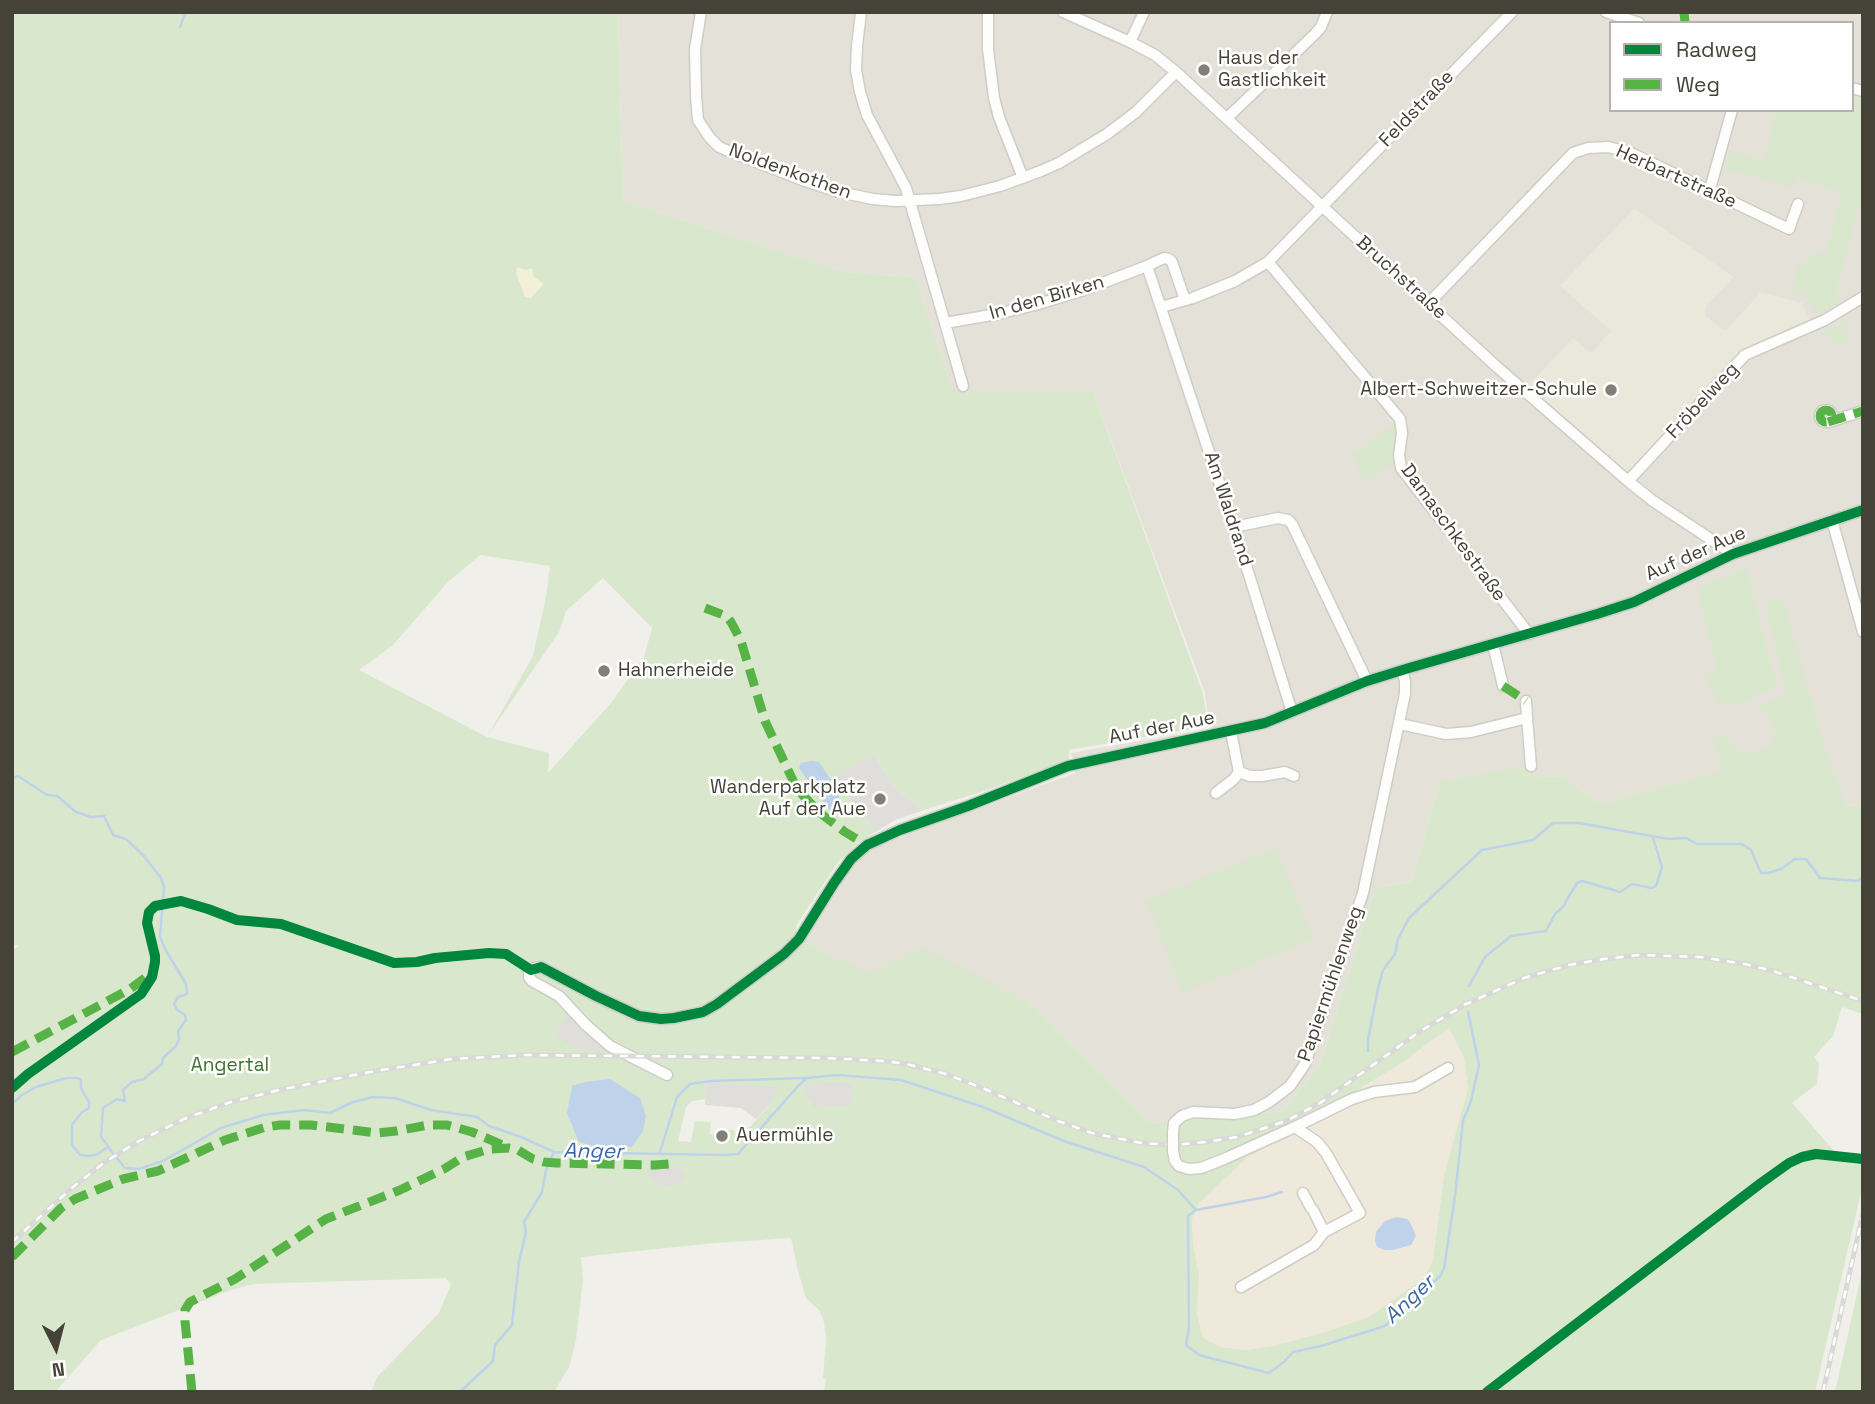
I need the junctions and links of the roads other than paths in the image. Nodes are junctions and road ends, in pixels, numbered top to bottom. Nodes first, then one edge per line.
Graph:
1 (701, 12) edge
2 (861, 12) edge
3 (988, 12) edge
4 (1063, 12) edge
5 (1144, 12) edge
6 (1327, 12) edge
7 (1512, 12) edge
8 (1606, 12) edge
9 (1633, 21) edge
10 (1130, 41) junction
11 (1176, 72) junction
12 (1731, 112) edge
13 (1227, 118) junction
14 (1023, 178) junction
15 (1710, 190) junction
16 (909, 200) junction
17 (1798, 204) dead end
18 (1322, 206) junction
19 (1268, 262) junction
20 (1147, 266) junction
21 (1863, 297) edge
22 (1185, 300) junction
23 (1429, 303) junction
24 (1161, 307) junction
25 (945, 323) junction
26 (963, 386) dead end
27 (1863, 411) edge
28 (1828, 422) dead end
29 (1628, 481) junction
30 (1863, 510) edge
31 (1832, 520) junction
32 (1234, 527) junction
33 (1733, 554) junction
34 (1863, 632) edge
35 (1529, 634) junction
36 (1493, 645) junction
37 (1402, 670) junction
38 (1367, 681) junction
39 (1503, 686) dead end
40 (1525, 701) dead end
41 (1292, 712) junction
42 (1527, 718) junction
43 (1400, 724) junction
44 (1231, 732) junction
45 (1531, 766) dead end
46 (1239, 772) junction
47 (1294, 776) dead end
48 (1216, 793) dead end
49 (1448, 1068) dead end
50 (667, 1075) dead end
51 (1295, 1127) junction
52 (1303, 1193) dead end
53 (1324, 1232) junction
54 (1241, 1287) dead end

1 - 16 street, Noldenkothen
2 - 16 street
3 - 14 street
4 - 10 street, Bruchstraße
5 - 10 street
6 - 13 street
7 - 18 street, Feldstraße
8 - 9 street
10 - 11 street, Bruchstraße
11 - 13 street, Bruchstraße
11 - 14 street, Noldenkothen
12 - 15 street
13 - 18 street, Bruchstraße
14 - 16 street, Noldenkothen
15 - 17 street, Herbartstraße
15 - 23 street, Herbartstraße
16 - 25 street
18 - 19 street
18 - 23 street, Bruchstraße
19 - 22 street
19 - 35 street, Damaschkestraße
20 - 22 street, In den Birken
20 - 24 street
20 - 25 street, In den Birken
21 - 29 street, Fröbelweg
22 - 24 street
23 - 29 street, Bruchstraße
24 - 32 street, Am Waldrand
25 - 26 street
27 - 28 street
29 - 33 street, Bruchstraße
30 - 31 street, Auf der Aue
31 - 33 street, Auf der Aue
31 - 34 street
32 - 38 street
32 - 41 street, Am Waldrand
33 - 35 street, Auf der Aue
35 - 36 street, Auf der Aue
36 - 37 street, Auf der Aue
36 - 39 street
37 - 38 street, Auf der Aue
37 - 43 street, Papiermühlenweg
38 - 41 street, Auf der Aue
40 - 42 street
41 - 44 street, Auf der Aue
42 - 43 street
42 - 45 street
43 - 51 street, Papiermühlenweg, bridge
44 - 46 street, Auf der Aue
44 - 50 street, Auf der Aue
46 - 47 street
46 - 48 street
49 - 51 street, Papiermühlenweg
51 - 53 street
52 - 53 street
53 - 54 street

